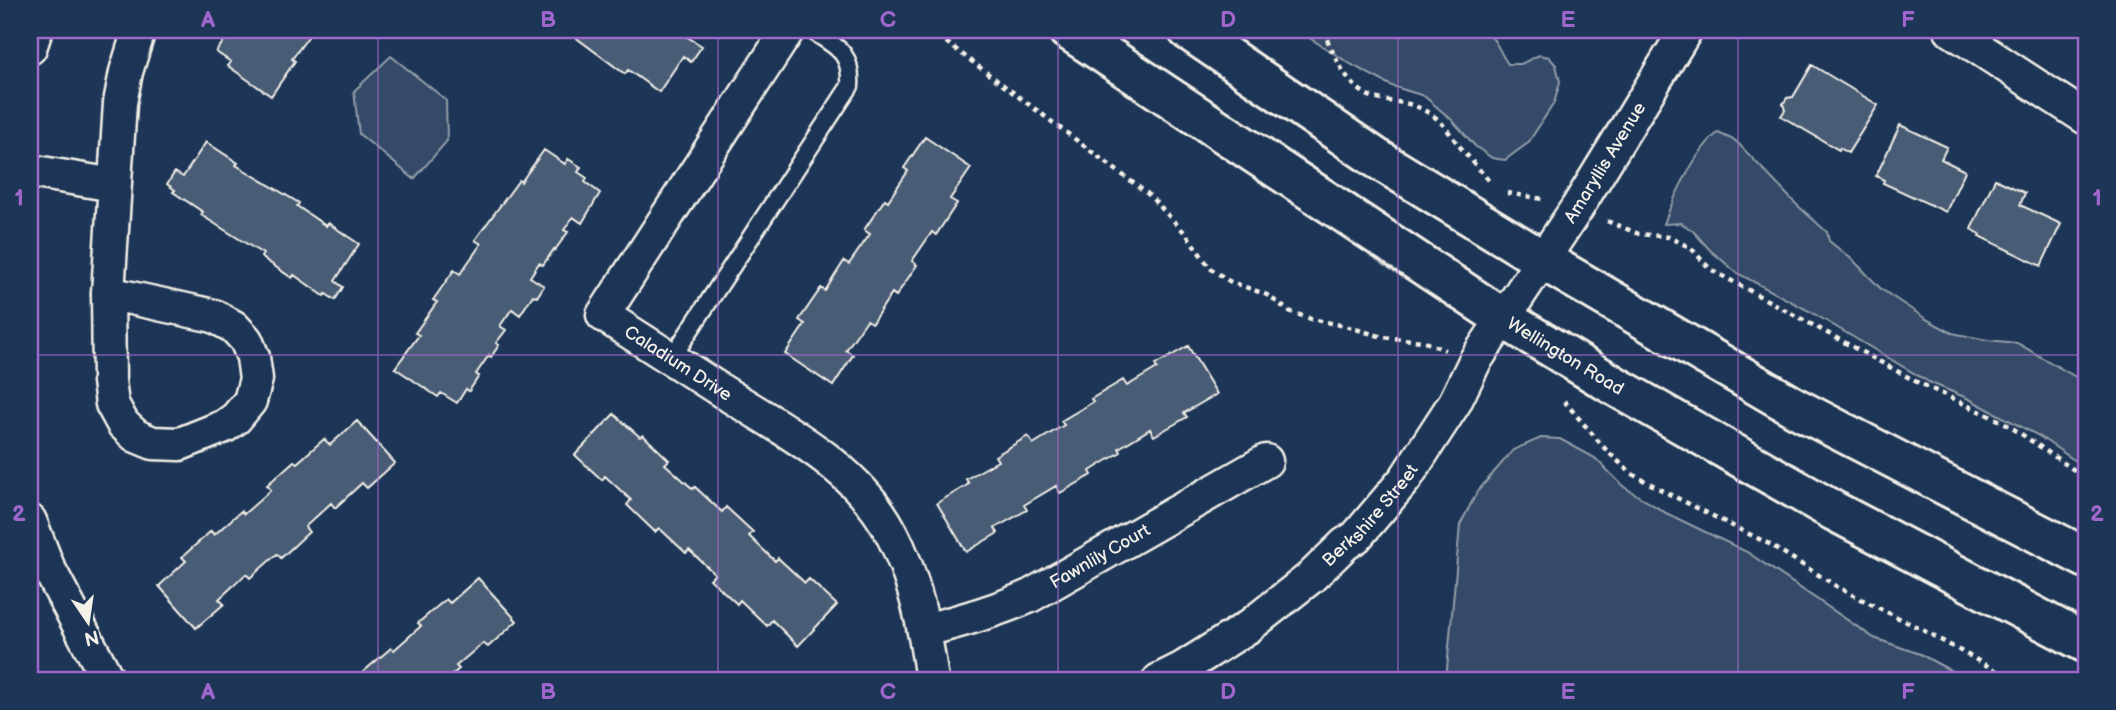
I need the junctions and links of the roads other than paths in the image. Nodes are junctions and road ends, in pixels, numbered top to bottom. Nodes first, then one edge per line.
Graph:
1 (36, 30) edge
2 (139, 30) edge
3 (788, 30) edge
4 (811, 30) edge
5 (1068, 30) edge
6 (1188, 30) edge
7 (1686, 30) edge
8 (1951, 30) edge
9 (30, 48) edge
10 (2086, 118) edge
11 (30, 171) edge
12 (114, 185) junction
13 (1541, 259) junction
14 (108, 293) junction
15 (1511, 306) junction
16 (671, 359) junction
17 (1266, 461) dead end
18 (30, 521) edge
19 (2086, 558) edge
20 (925, 630) junction
21 (2086, 643) edge
22 (108, 680) edge
23 (932, 680) edge
24 (1159, 680) edge

1 - 9 street
2 - 12 street
3 - 16 street, Caladium Drive
4 - 16 lane
5 - 15 main road, Wellington Road
6 - 13 main road
7 - 13 street, Amaryllis Avenue
8 - 10 street
11 - 12 street
12 - 14 street
13 - 15 street, Amaryllis Avenue
13 - 19 main road
14 - 14 street
15 - 21 main road, Wellington Road
15 - 24 street, Berkshire Street
16 - 20 street, Caladium Drive
17 - 20 street, Fawnlily Court
18 - 22 street
20 - 23 street, Caladium Drive

